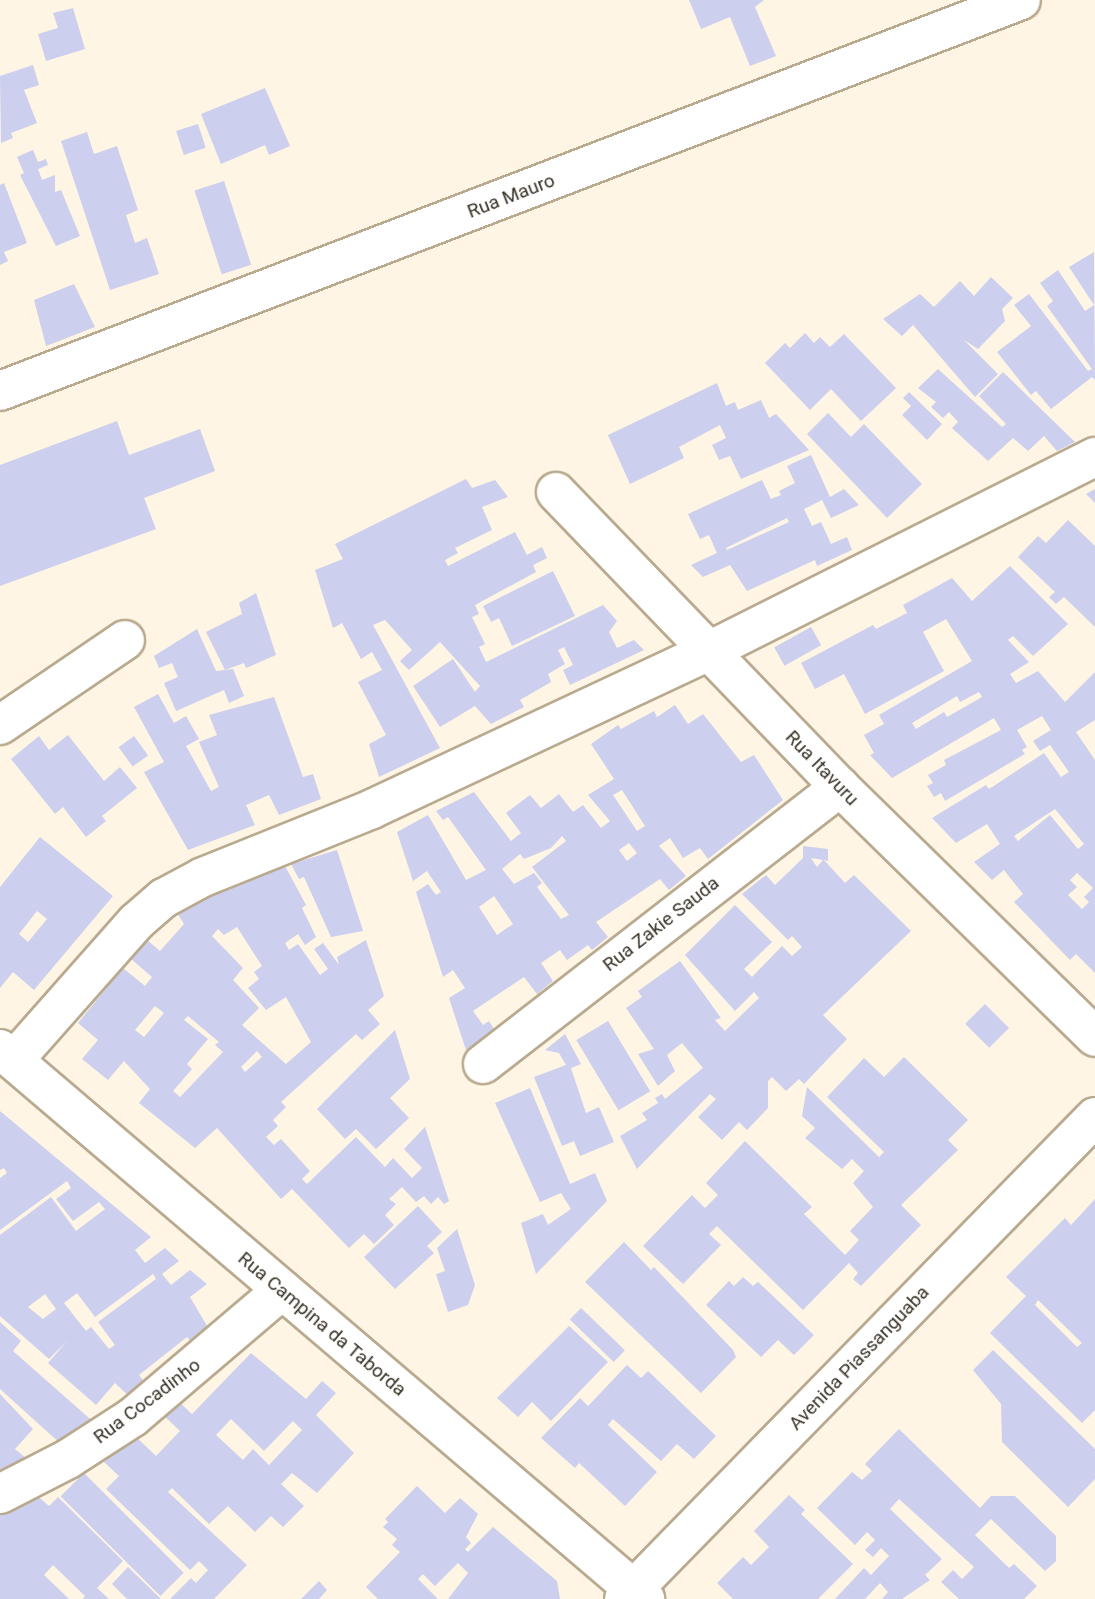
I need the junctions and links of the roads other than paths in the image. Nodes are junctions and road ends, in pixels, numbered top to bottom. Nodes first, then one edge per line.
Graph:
1 (1021, 0) edge
2 (0, 391) edge
3 (1095, 457) edge
4 (556, 492) dead end
5 (125, 640) dead end
6 (709, 651) junction
7 (0, 725) edge
8 (840, 787) junction
9 (1095, 1037) edge
10 (7, 1054) edge
11 (483, 1064) dead end
12 (1095, 1117) edge
13 (282, 1290) junction
14 (0, 1494) edge
15 (634, 1595) edge

1 - 2 street, Rua Mauro
3 - 6 street
4 - 6 street, Rua Itavuru
5 - 7 street
6 - 8 street, Rua Itavuru
6 - 10 street
8 - 9 street, Rua Itavuru
8 - 11 street, Rua Zakie Sauda
10 - 13 street, Rua Campina da Taborda
12 - 15 street, Avenida Piassanguaba
13 - 14 street, Rua Cocadinho
13 - 15 street, Rua Campina da Taborda

